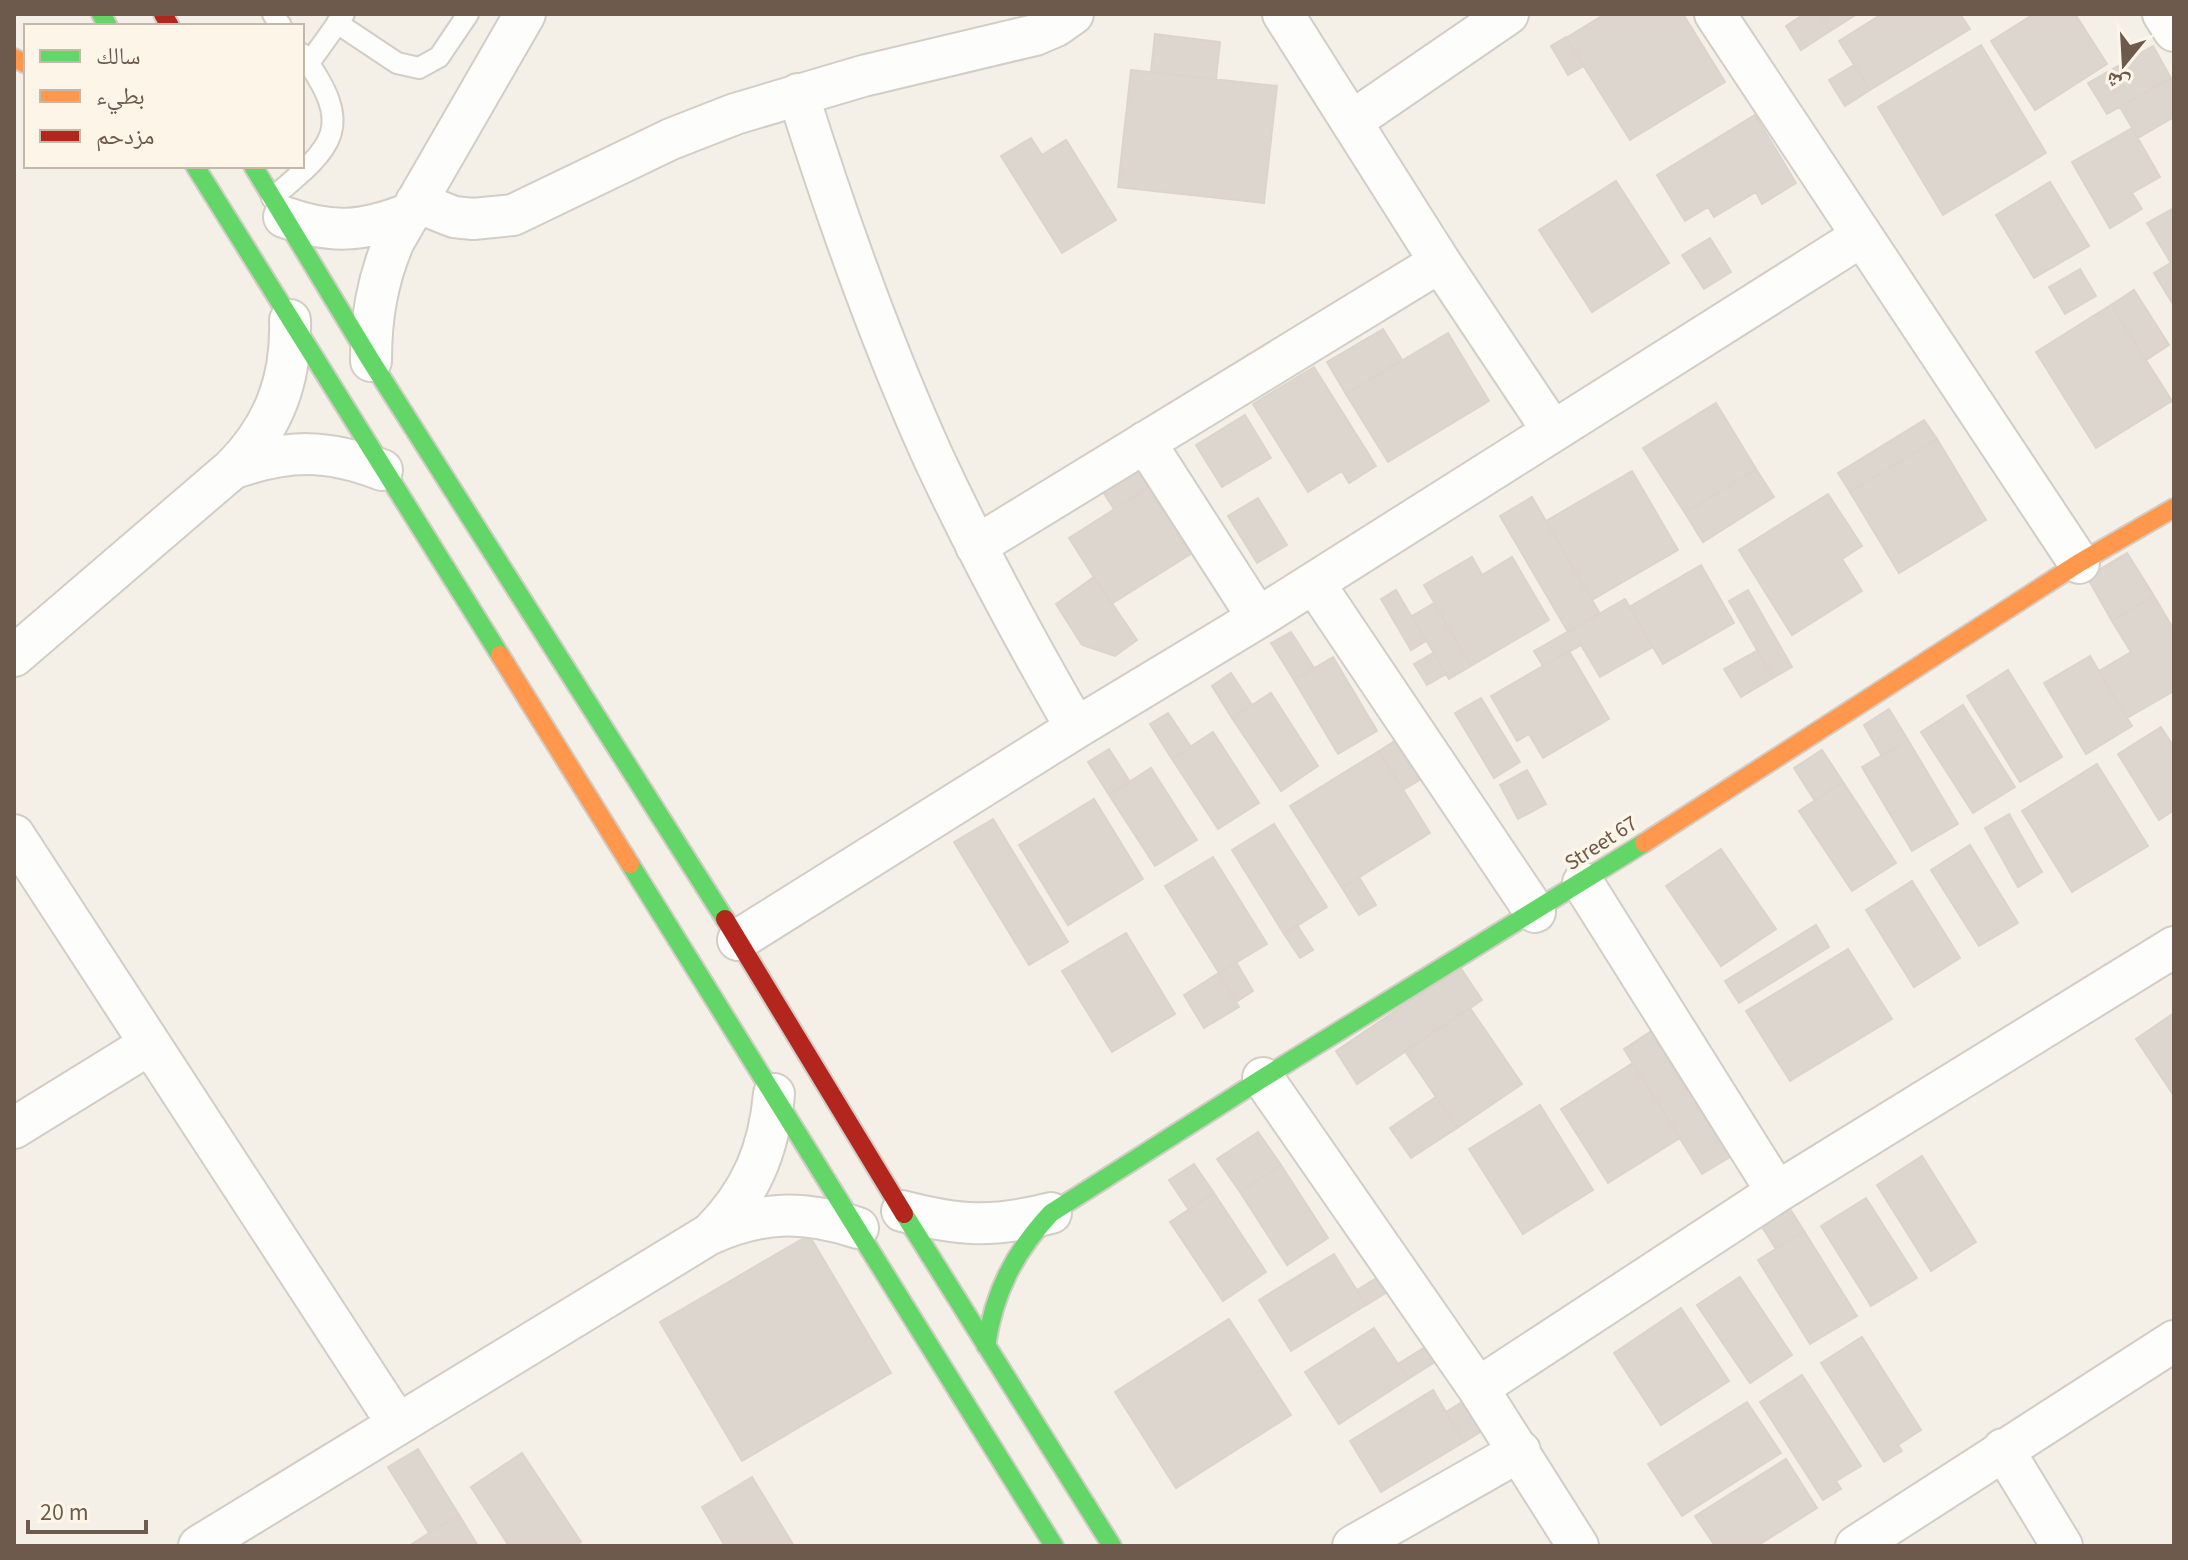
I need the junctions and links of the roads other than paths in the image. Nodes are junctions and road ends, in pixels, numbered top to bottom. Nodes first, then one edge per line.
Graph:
1 (468, 14) edge
2 (525, 14) edge
3 (1073, 14) edge
4 (1283, 14) edge
5 (1508, 14) edge
6 (1715, 14) edge
7 (2163, 14) edge
8 (340, 18) edge
9 (2174, 31) edge
10 (305, 59) edge
11 (798, 94) junction
12 (1352, 121) junction
13 (196, 168) edge
14 (254, 168) edge
15 (278, 207) junction
16 (412, 208) junction
17 (1862, 236) junction
18 (1440, 262) junction
19 (290, 320) junction
20 (371, 361) junction
21 (1552, 430) junction
22 (1145, 442) junction
23 (232, 469) junction
24 (382, 470) junction
25 (2174, 508) edge
26 (976, 546) junction
27 (2079, 563) junction
28 (1314, 583) junction
29 (1258, 618) junction
30 (14, 656) edge
31 (1076, 728) junction
32 (14, 835) edge
33 (1583, 883) junction
34 (1535, 912) junction
35 (738, 940) junction
36 (2174, 947) edge
37 (150, 1044) junction
38 (1263, 1078) junction
39 (774, 1094) junction
40 (14, 1128) edge
41 (1777, 1192) junction
42 (902, 1211) junction
43 (1051, 1213) junction
44 (858, 1228) junction
45 (708, 1235) junction
46 (2174, 1341) edge
47 (986, 1346) junction
48 (1478, 1388) junction
49 (397, 1423) junction
50 (2003, 1449) junction
51 (1520, 1451) junction
52 (1048, 1542) edge
53 (199, 1546) edge
54 (1112, 1546) edge
55 (1353, 1546) edge
56 (1578, 1546) edge
57 (1856, 1546) edge
58 (2062, 1546) edge

1 - 8 lane
2 - 16 street
3 - 11 street
4 - 12 street
5 - 12 street
6 - 17 street
7 - 9 street
8 - 10 lane
10 - 15 lane
11 - 16 street
11 - 26 street
12 - 18 street
13 - 19 street
14 - 15 street
15 - 16 street
15 - 20 street
16 - 20 street
17 - 21 street
17 - 27 street
18 - 21 street
18 - 22 street
19 - 23 street
19 - 24 street
20 - 35 street
21 - 28 street
22 - 26 street
22 - 29 street
23 - 24 street
23 - 30 street
24 - 39 street
25 - 27 street, Street 67
26 - 31 street
27 - 33 street, Street 67
28 - 29 street
28 - 34 street
29 - 31 street
31 - 35 street
32 - 37 street
33 - 34 street, Street 67
33 - 41 street
34 - 38 street, Street 67
35 - 42 street
36 - 41 street
37 - 40 street
37 - 49 street
38 - 43 street, Street 67
38 - 48 street
39 - 44 street
39 - 45 street
41 - 48 street
42 - 43 street
42 - 47 street
43 - 47 street, Street 67
44 - 45 street
44 - 52 street
45 - 49 street
46 - 50 street
47 - 54 street
48 - 51 street
49 - 53 street
50 - 57 street
50 - 58 street
51 - 55 street
51 - 56 street

